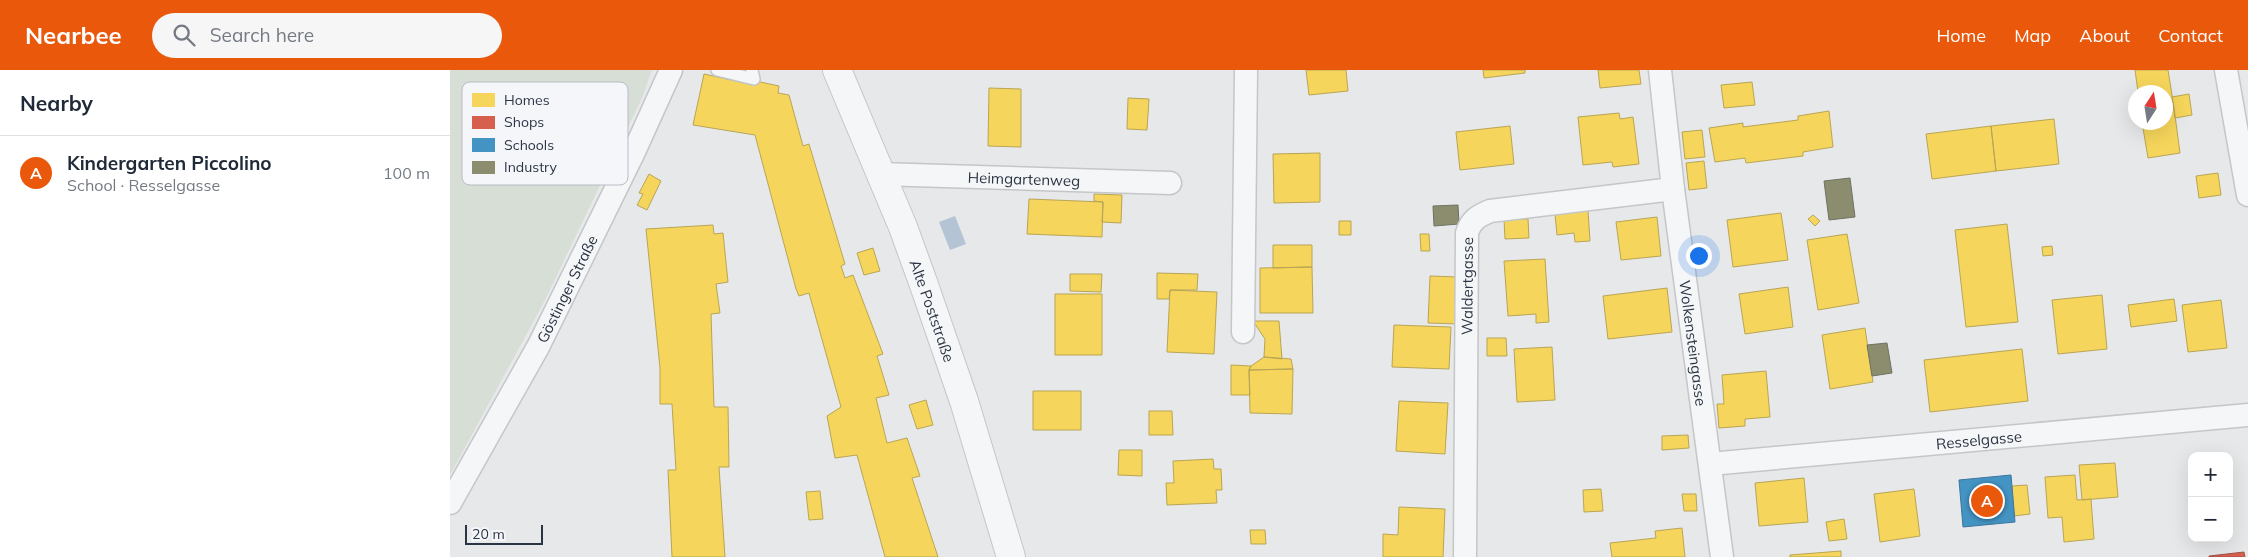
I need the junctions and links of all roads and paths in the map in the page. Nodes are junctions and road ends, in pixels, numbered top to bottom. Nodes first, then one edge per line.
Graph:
1 (671, 70) edge
2 (717, 70) edge
3 (752, 70) edge
4 (837, 70) edge
5 (1246, 70) edge
6 (1660, 70) edge
7 (2226, 70) edge
8 (628, 164) edge
9 (879, 174) junction
10 (1170, 183) dead end
11 (618, 185) edge
12 (1673, 189) junction
13 (2248, 195) edge
14 (1243, 332) dead end
15 (2248, 415) edge
16 (1710, 464) junction
17 (450, 503) edge
18 (1011, 557) edge
19 (1466, 557) edge
20 (1722, 557) edge

1 - 8 street, Göstinger Straße
2 - 3 lane
4 - 9 street, Alte Poststraße
5 - 14 street
6 - 12 street, Wolkensteingasse
7 - 13 street
9 - 10 street, Heimgartenweg
9 - 18 street, Alte Poststraße
11 - 17 street, Göstinger Straße
12 - 16 street, Wolkensteingasse
12 - 19 street, Waldertgasse
15 - 16 street, Resselgasse
16 - 20 street, Wolkensteingasse

